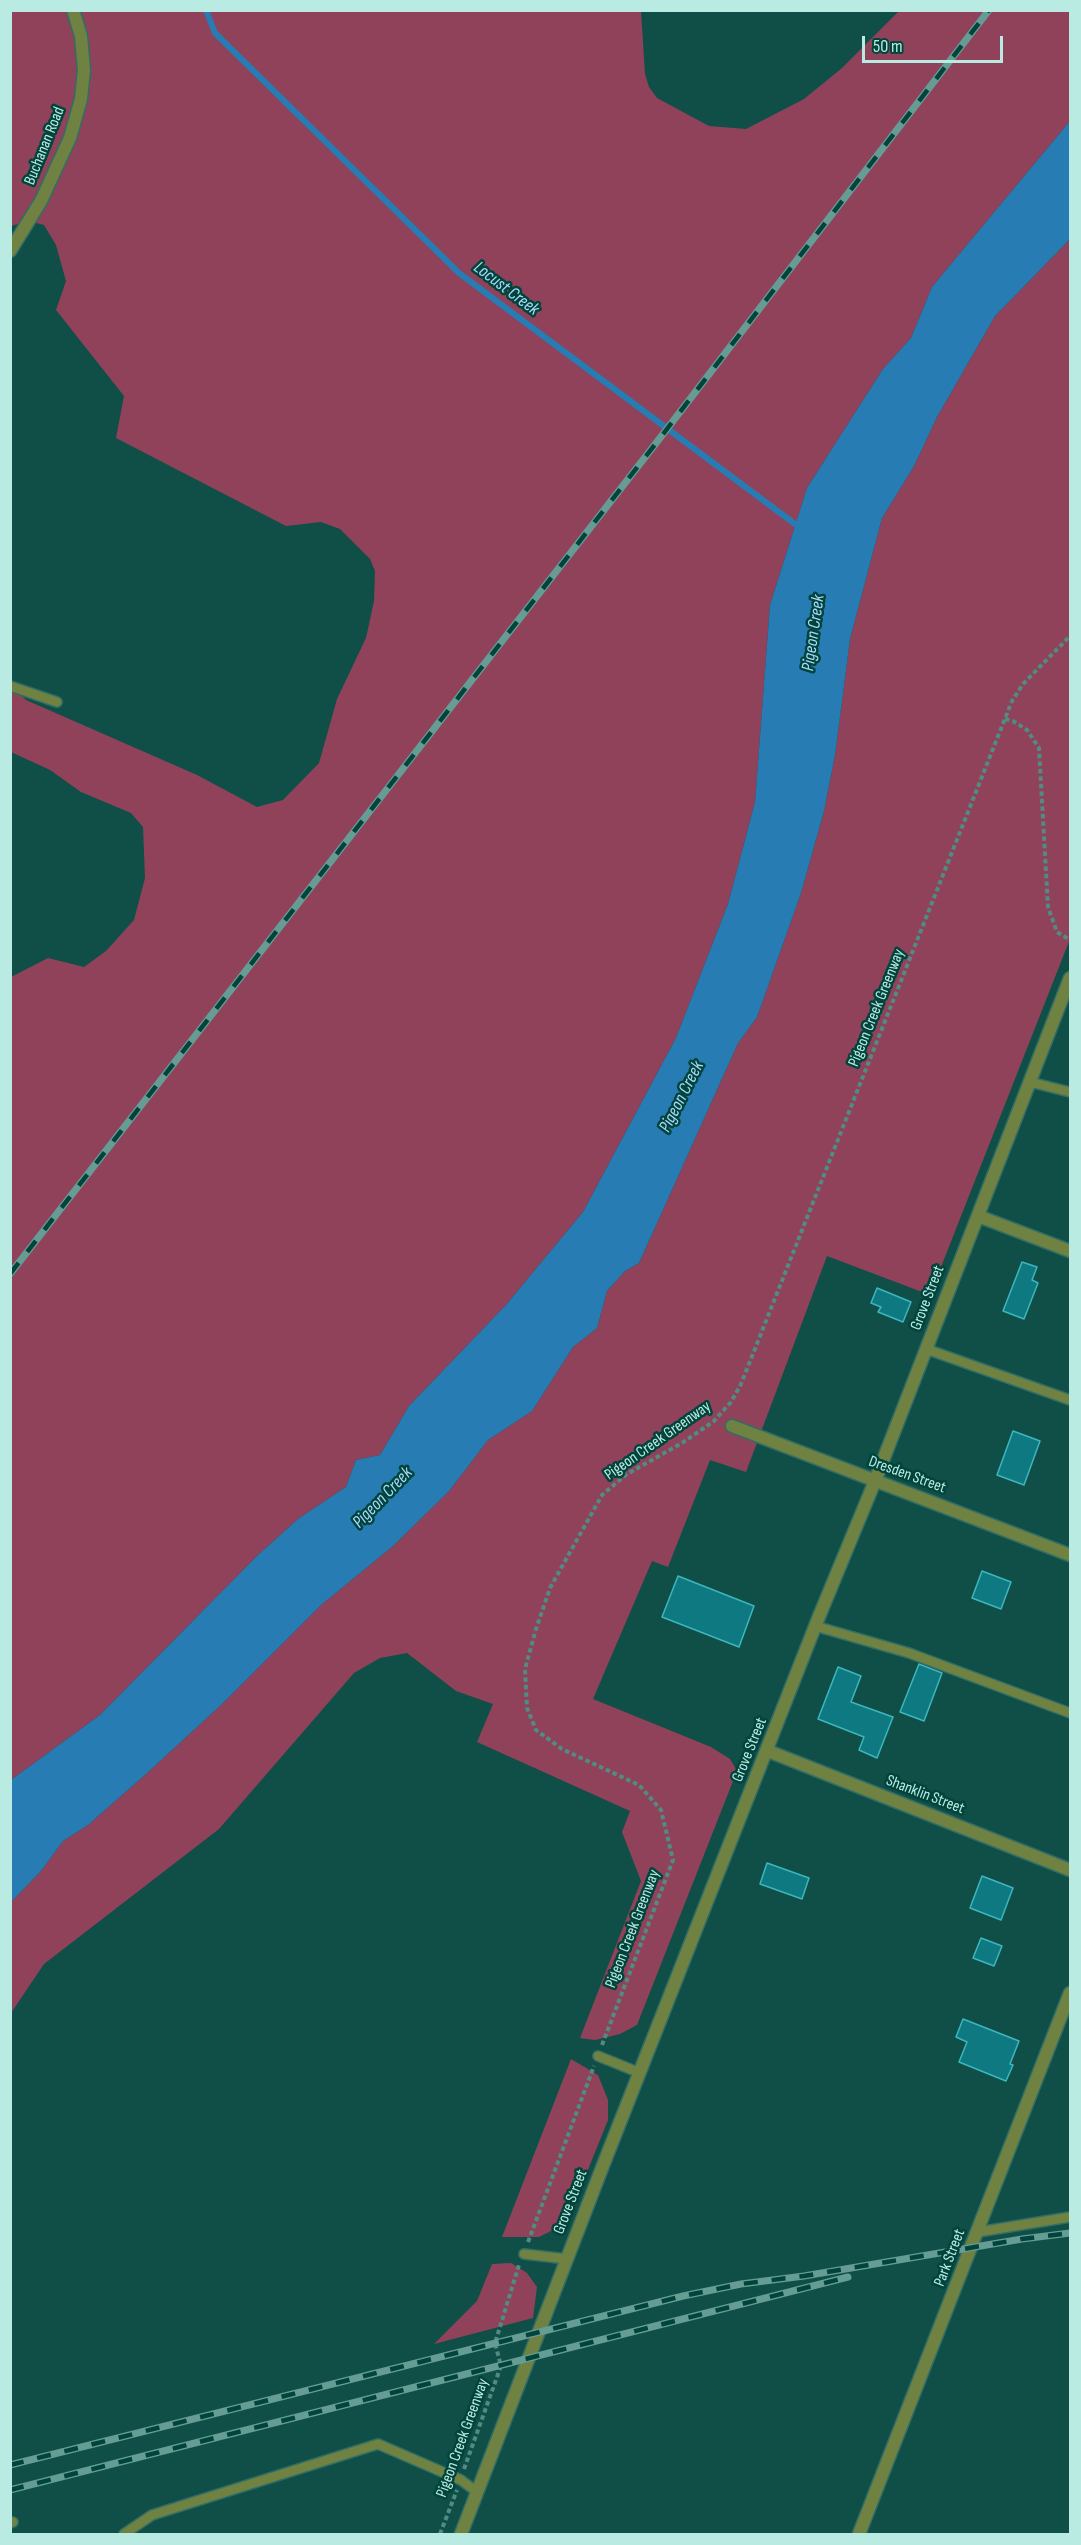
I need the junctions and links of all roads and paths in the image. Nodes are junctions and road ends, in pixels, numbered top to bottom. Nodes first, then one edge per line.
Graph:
1 (73, 10) edge
2 (10, 251) edge
3 (1071, 636) edge
4 (10, 686) edge
5 (57, 702) dead end
6 (1005, 719) junction
7 (1071, 940) edge
8 (1071, 978) edge
9 (1030, 1082) junction
10 (1071, 1092) edge
11 (978, 1216) junction
12 (1071, 1251) edge
13 (926, 1349) junction
14 (1071, 1400) edge
15 (732, 1426) dead end
16 (875, 1481) junction
17 (1071, 1555) edge
18 (815, 1626) junction
19 (1071, 1713) edge
20 (768, 1751) junction
21 (1071, 1870) edge
22 (1071, 1994) edge
23 (598, 2056) junction
24 (640, 2073) junction
25 (1071, 2217) edge
26 (978, 2232) junction
27 (524, 2254) junction
28 (567, 2259) junction
29 (461, 2480) junction
30 (477, 2492) junction
31 (124, 2535) edge
32 (440, 2535) edge
33 (461, 2535) edge
34 (859, 2535) edge

1 - 2 street, Buchanan Road
3 - 6 path, Pigeon Creek Greenway
4 - 5 lane
6 - 7 path
6 - 23 path, Pigeon Creek Greenway
8 - 9 street, Grove Street
9 - 10 lane
9 - 11 street, Grove Street
11 - 12 street
11 - 13 street, Grove Street
13 - 14 lane
13 - 16 street, Grove Street
15 - 16 street, Dresden Street
16 - 17 street, Dresden Street
16 - 18 street, Grove Street
18 - 19 lane
18 - 20 street, Grove Street
20 - 21 street, Shanklin Street
20 - 24 street, Grove Street
22 - 26 street, Park Street
23 - 24 lane
23 - 27 path, Pigeon Creek Greenway
24 - 28 street, Grove Street
25 - 26 lane
26 - 34 street, Park Street
27 - 28 lane
27 - 29 path, Pigeon Creek Greenway
28 - 30 street, Grove Street
29 - 30 lane
29 - 31 lane
29 - 32 path, Pigeon Creek Greenway
30 - 33 street, Grove Street

